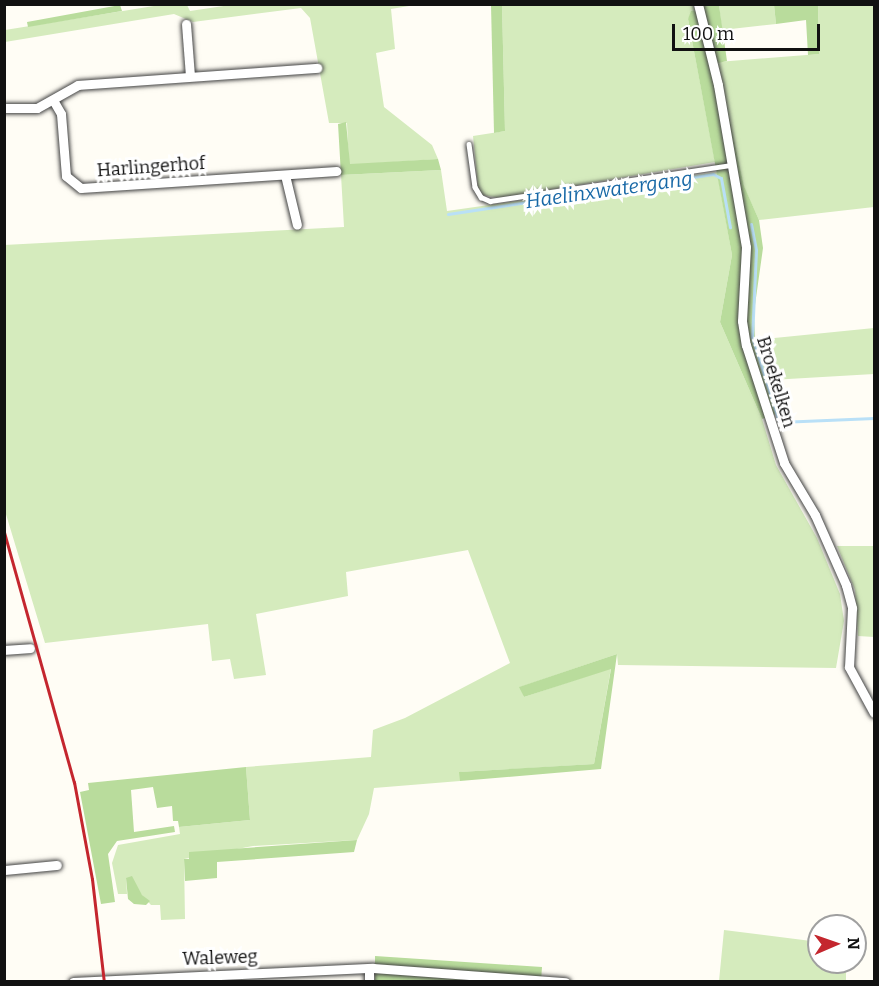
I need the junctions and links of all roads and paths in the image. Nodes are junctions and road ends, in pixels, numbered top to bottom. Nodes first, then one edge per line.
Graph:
1 (698, 4) edge
2 (186, 24) dead end
3 (317, 68) dead end
4 (190, 76) junction
5 (53, 100) junction
6 (4, 108) edge
7 (469, 144) dead end
8 (731, 165) junction
9 (336, 171) dead end
10 (285, 175) junction
11 (297, 225) dead end
12 (30, 648) dead end
13 (4, 651) edge
14 (874, 713) edge
15 (57, 865) dead end
16 (4, 870) edge
17 (369, 968) junction
18 (73, 981) edge
19 (369, 981) edge
20 (565, 981) edge

1 - 8 street, Broekelken
2 - 4 street
3 - 4 street
4 - 5 street
5 - 6 street
5 - 10 street, Harlingerhof
7 - 8 lane
8 - 14 street, Broekelken
9 - 10 street, Harlingerhof
10 - 11 street
12 - 13 street
15 - 16 street
17 - 18 street, Waleweg
17 - 19 street
17 - 20 street, Waleweg

